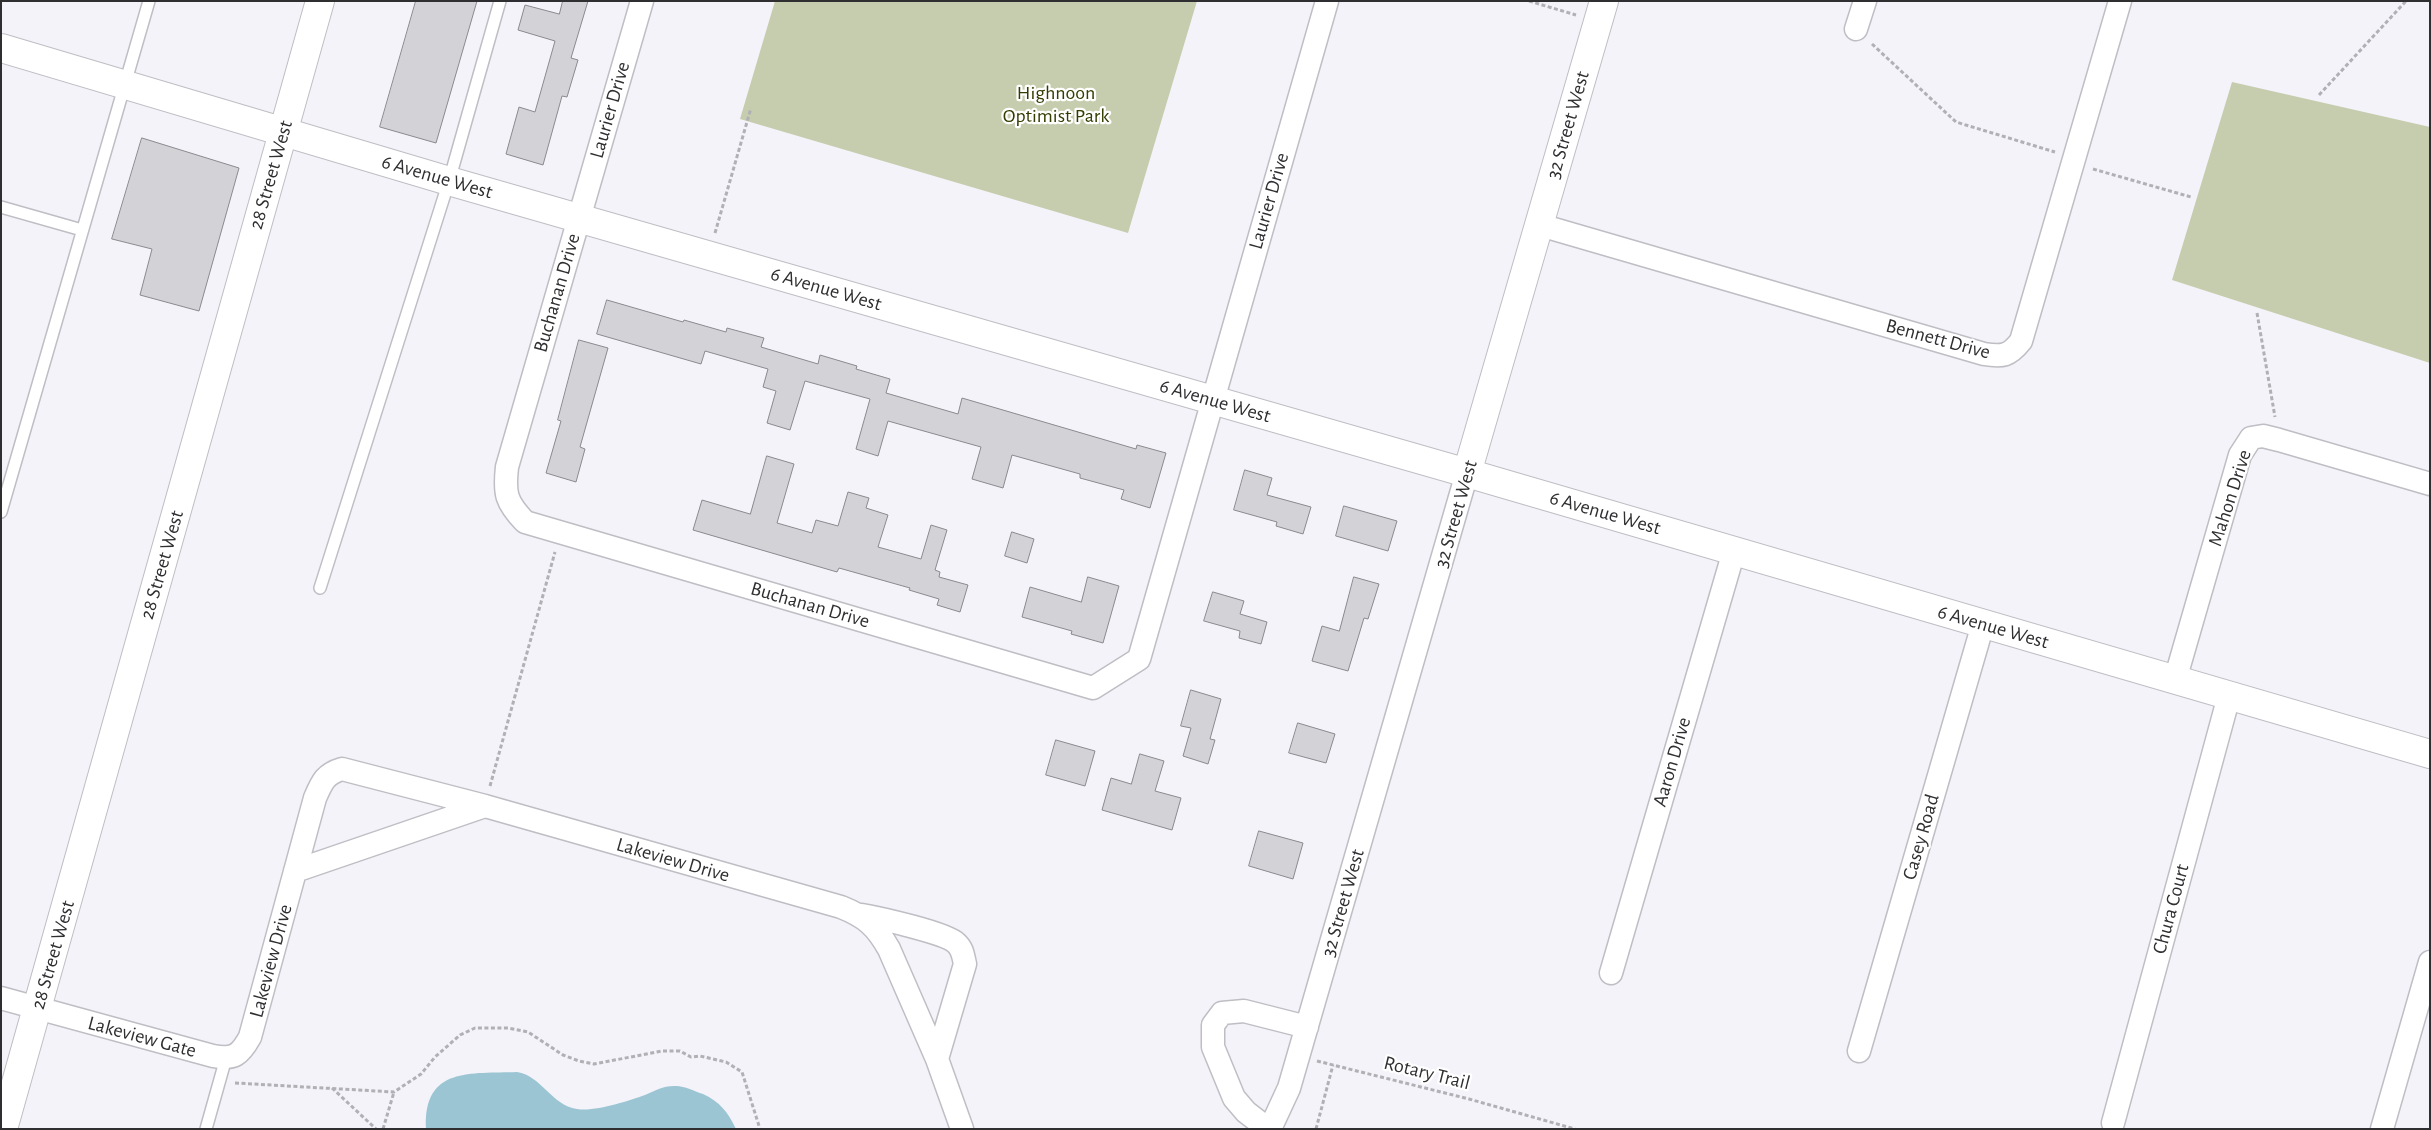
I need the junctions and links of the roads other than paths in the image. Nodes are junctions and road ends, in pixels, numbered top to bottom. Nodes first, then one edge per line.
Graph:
1 (150, 1) edge
2 (320, 1) edge
3 (500, 1) edge
4 (642, 1) edge
5 (1327, 1) edge
6 (1865, 1) edge
7 (2120, 1) edge
8 (1601, 11) edge
9 (1856, 30) road end
10 (1, 48) edge
11 (124, 84) junction
12 (282, 132) junction
13 (449, 181) junction
14 (1, 207) edge
15 (578, 218) junction
16 (1540, 224) junction
17 (82, 230) junction
18 (1211, 400) junction
19 (1468, 474) junction
20 (2430, 484) edge
21 (1, 512) edge
22 (1734, 551) junction
23 (320, 588) dead end
24 (1983, 624) junction
25 (2176, 680) junction
26 (2229, 696) junction
27 (2430, 754) edge
28 (485, 806) junction
29 (295, 871) junction
30 (861, 915) junction
31 (2430, 962) edge
32 (1611, 972) dead end
33 (1, 998) edge
34 (38, 1009) junction
35 (1307, 1027) junction
36 (1859, 1051) dead end
37 (235, 1054) junction
38 (936, 1059) junction
39 (2113, 1123) dead end
40 (3, 1129) edge
41 (206, 1129) edge
42 (962, 1129) edge
43 (1269, 1129) edge
44 (2382, 1129) edge

1 - 11 lane
2 - 12 street, 28 Street West
3 - 13 lane
4 - 15 street, Laurier Drive
5 - 18 street, Laurier Drive
6 - 9 street
7 - 16 street, Bennett Drive
8 - 16 street, 32 Street West
10 - 11 street, 6 Avenue West
11 - 12 street, 6 Avenue West
11 - 17 lane
12 - 13 street, 6 Avenue West
12 - 34 street, 28 Street West
13 - 15 street, 6 Avenue West
13 - 23 lane
14 - 17 lane
15 - 18 street, 6 Avenue West
15 - 18 street, Buchanan Drive
16 - 19 street, 32 Street West
17 - 21 lane
18 - 19 street, 6 Avenue West
19 - 22 street, 6 Avenue West
19 - 35 street, 32 Street West
20 - 25 street, Mahon Drive
22 - 24 street, 6 Avenue West
22 - 32 street, Aaron Drive
24 - 25 street, 6 Avenue West
24 - 36 street, Casey Road
25 - 26 street, 6 Avenue West
26 - 27 street, 6 Avenue West
26 - 39 street, Chura Court
28 - 29 street
28 - 29 street, Lakeview Drive
28 - 30 street, Lakeview Drive
29 - 37 street, Lakeview Drive
30 - 38 street, Lakeview Drive
30 - 38 street, Lakeview Drive
31 - 44 street
33 - 34 street, Lakeview Gate
34 - 37 street, Lakeview Gate
34 - 40 street, 28 Street West
35 - 43 street, 32 Street West
35 - 43 street, 32 Street West
37 - 41 lane
38 - 42 street, Lakeview Drive

